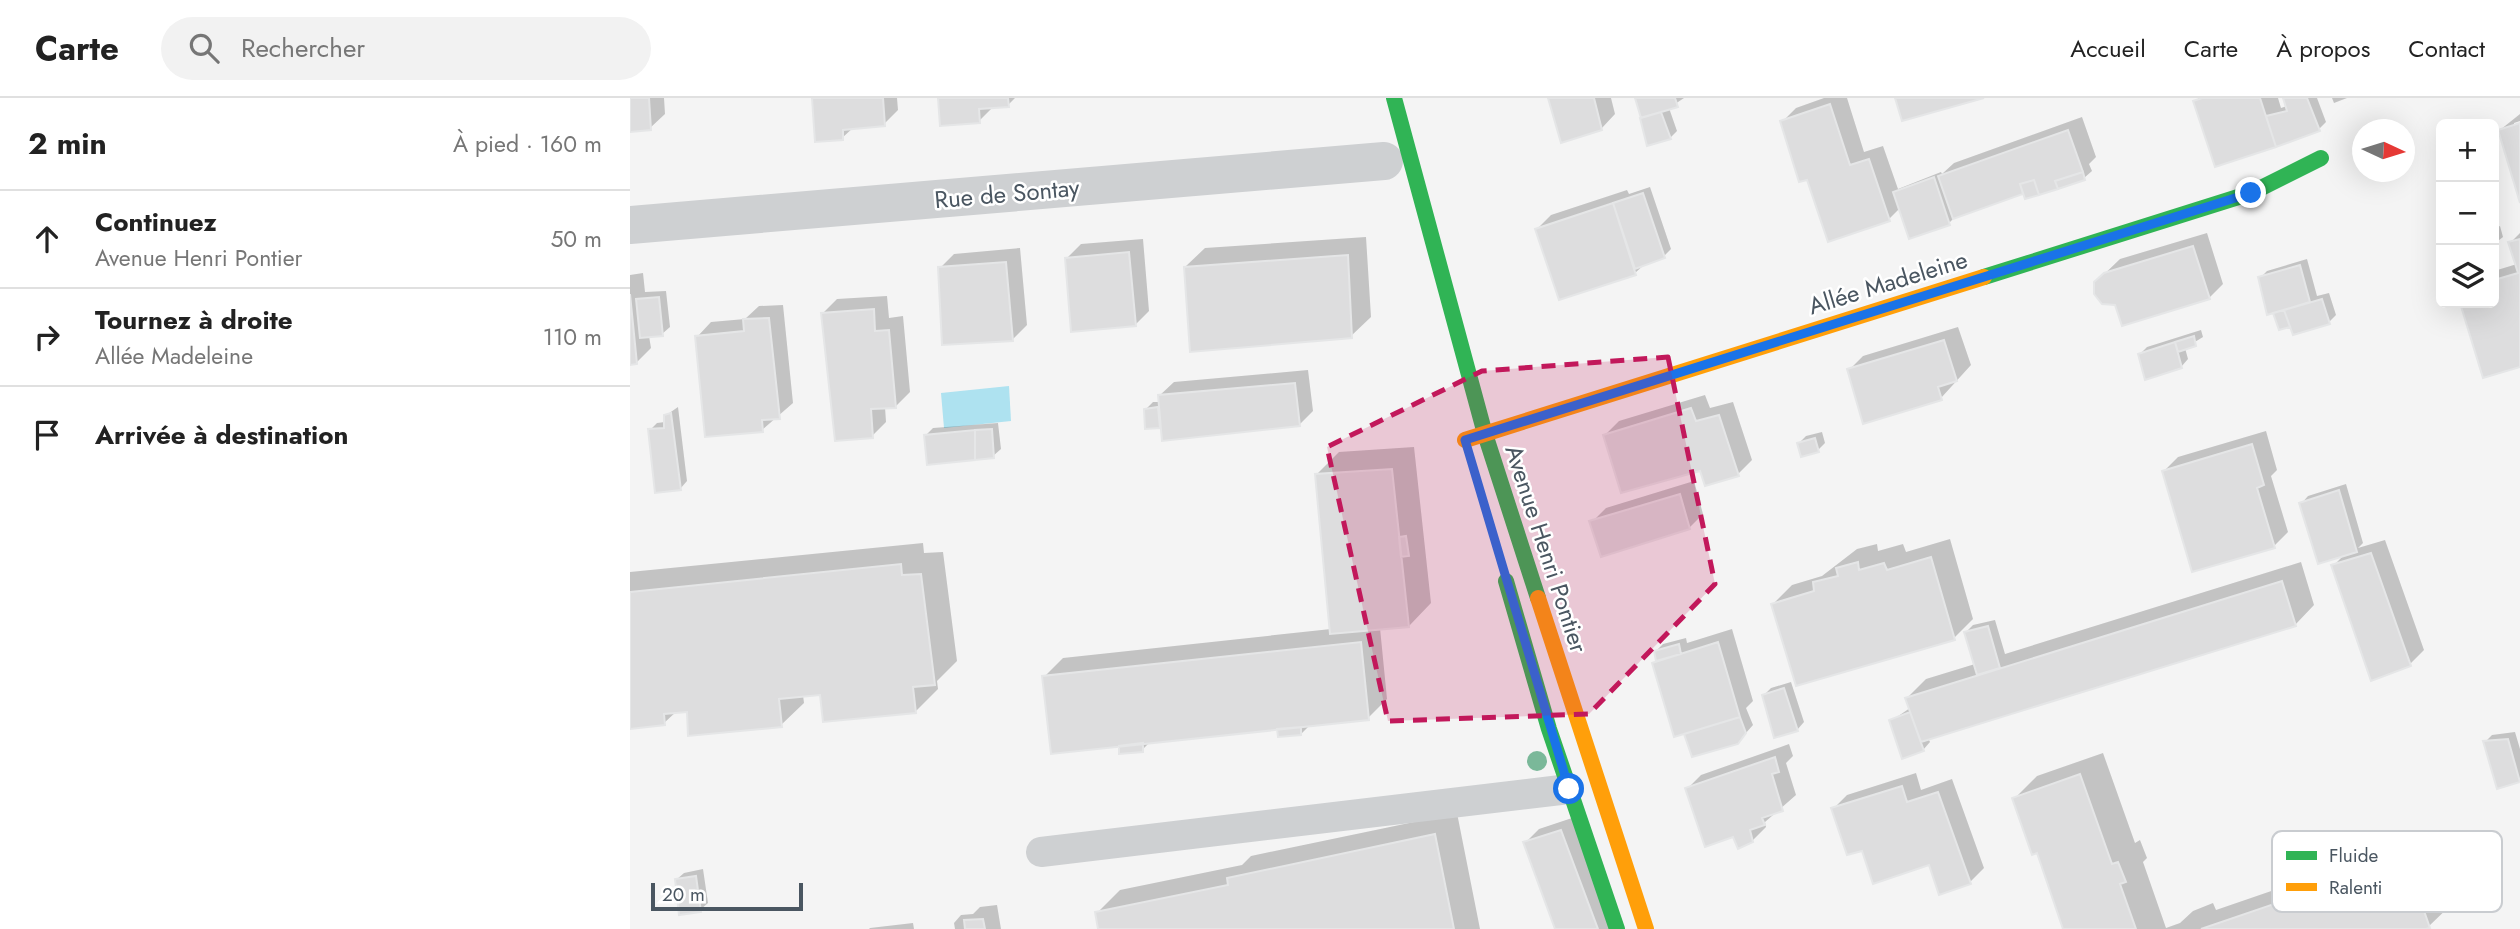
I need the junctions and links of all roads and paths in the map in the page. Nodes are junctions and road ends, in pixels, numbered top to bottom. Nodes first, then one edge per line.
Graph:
1 (1394, 98) edge
2 (2321, 158) dead end
3 (1384, 161) dead end
4 (630, 225) edge
5 (1485, 434) junction
6 (1465, 440) dead end
7 (1499, 559) dead end
8 (1569, 789) junction
9 (1041, 852) dead end
10 (1617, 929) edge
11 (1646, 929) edge

1 - 5 street, Avenue Henri Pontier
2 - 5 street, Allée Madeleine
3 - 4 street, Rue de Sontay
5 - 6 street, Allée Madeleine
5 - 11 street, Avenue Henri Pontier
7 - 8 street, Avenue Henri Pontier
8 - 9 lane
8 - 10 street, Avenue Henri Pontier

